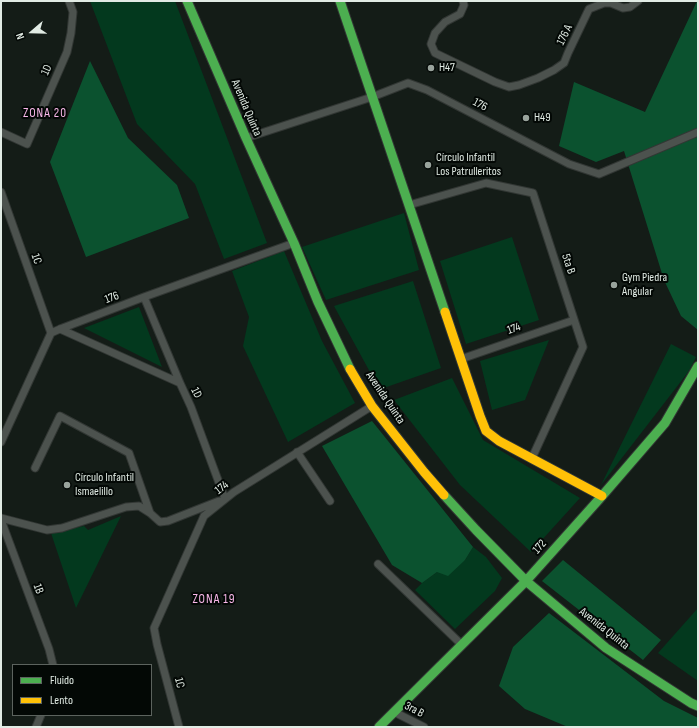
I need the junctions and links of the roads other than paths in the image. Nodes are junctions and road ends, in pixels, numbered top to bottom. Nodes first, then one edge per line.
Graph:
1 (69, 1) edge
2 (187, 1) edge
3 (340, 1) edge
4 (463, 1) edge
5 (638, 1) edge
6 (372, 96) junction
7 (1, 132) edge
8 (698, 132) edge
9 (246, 138) junction
10 (1, 192) edge
11 (2, 200) edge
12 (409, 205) junction
13 (294, 243) junction
14 (144, 297) junction
15 (574, 320) junction
16 (60, 329) junction
17 (51, 333) junction
18 (461, 359) junction
19 (698, 366) edge
20 (180, 383) junction
21 (372, 406) junction
22 (1, 442) edge
23 (297, 452) junction
24 (532, 458) junction
25 (35, 468) dead end
26 (602, 496) junction
27 (225, 499) junction
28 (330, 501) dead end
29 (150, 513) junction
30 (1, 519) edge
31 (378, 564) dead end
32 (526, 581) junction
33 (157, 644) joint
34 (462, 645) junction
35 (53, 664) edge
36 (698, 706) edge
37 (394, 712) junction
38 (41, 716) edge
39 (36, 727) edge
40 (179, 727) edge
41 (379, 727) edge
42 (424, 727) edge

1 - 7 street, 1D
2 - 9 street, Avenida Quinta
3 - 6 street
4 - 5 street, 176 A
6 - 8 street, 176
6 - 9 street, 176
6 - 12 street
9 - 13 street, Avenida Quinta
10 - 11 street, 1C
11 - 17 street, 1C
12 - 15 street, 5ta B
12 - 18 street
13 - 14 street, 176
13 - 21 street, Avenida Quinta
14 - 16 street, 176
14 - 20 street, 1D
15 - 18 street, 174
15 - 24 street, 5ta B
16 - 17 street, 176
16 - 20 street
17 - 22 street
18 - 24 street
19 - 26 street, 172
20 - 27 street, 1D
21 - 23 street, 174
21 - 32 street, Avenida Quinta
23 - 27 street, 174
23 - 28 street
24 - 26 street
25 - 29 street
26 - 32 street, 172
27 - 29 street
27 - 33 street, 174
29 - 30 street
30 - 35 street, 1B
31 - 34 street
32 - 34 street, 172
32 - 36 street, Avenida Quinta
33 - 40 street, 1C
34 - 37 street, 172
37 - 41 street, 172
37 - 42 street, 3ra B
38 - 39 street

